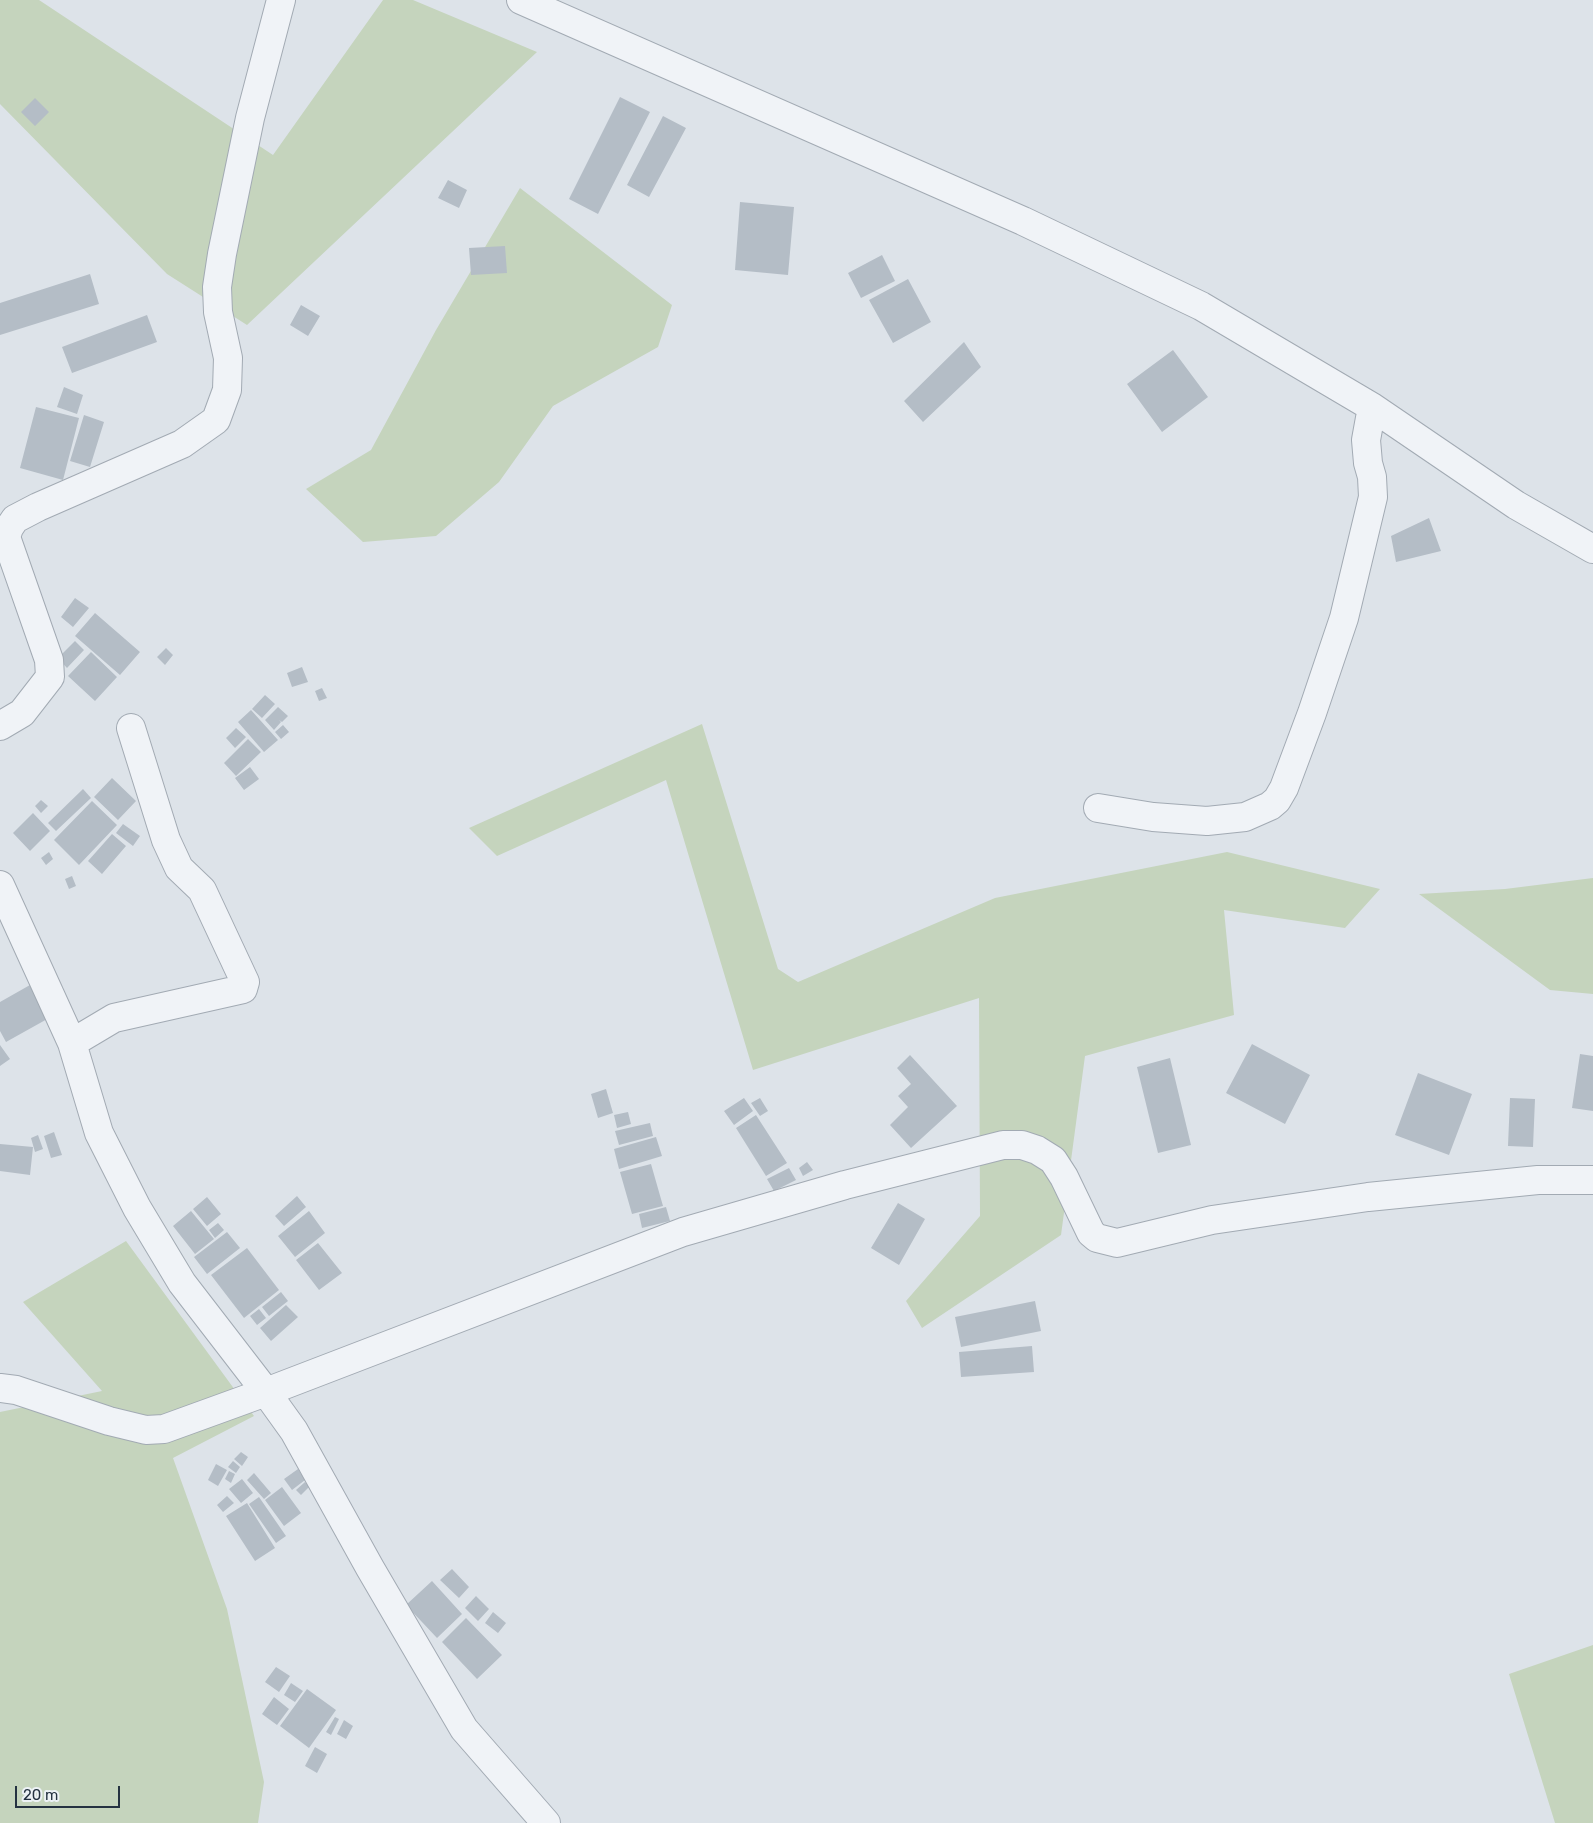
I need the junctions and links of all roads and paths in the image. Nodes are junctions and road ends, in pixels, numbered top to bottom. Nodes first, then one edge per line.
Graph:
1 (281, 0) edge
2 (521, 0) edge
3 (1372, 407) junction
4 (3, 533) edge
5 (1593, 549) edge
6 (0, 726) edge
7 (131, 728) dead end
8 (1098, 808) dead end
9 (0, 885) edge
10 (72, 1043) junction
11 (1593, 1180) edge
12 (0, 1388) edge
13 (266, 1392) junction
14 (546, 1823) edge

1 - 4 street
2 - 3 street
3 - 5 street
3 - 8 street
4 - 6 street
7 - 10 street
9 - 10 street
10 - 13 street
11 - 13 street
12 - 13 street
13 - 14 street

